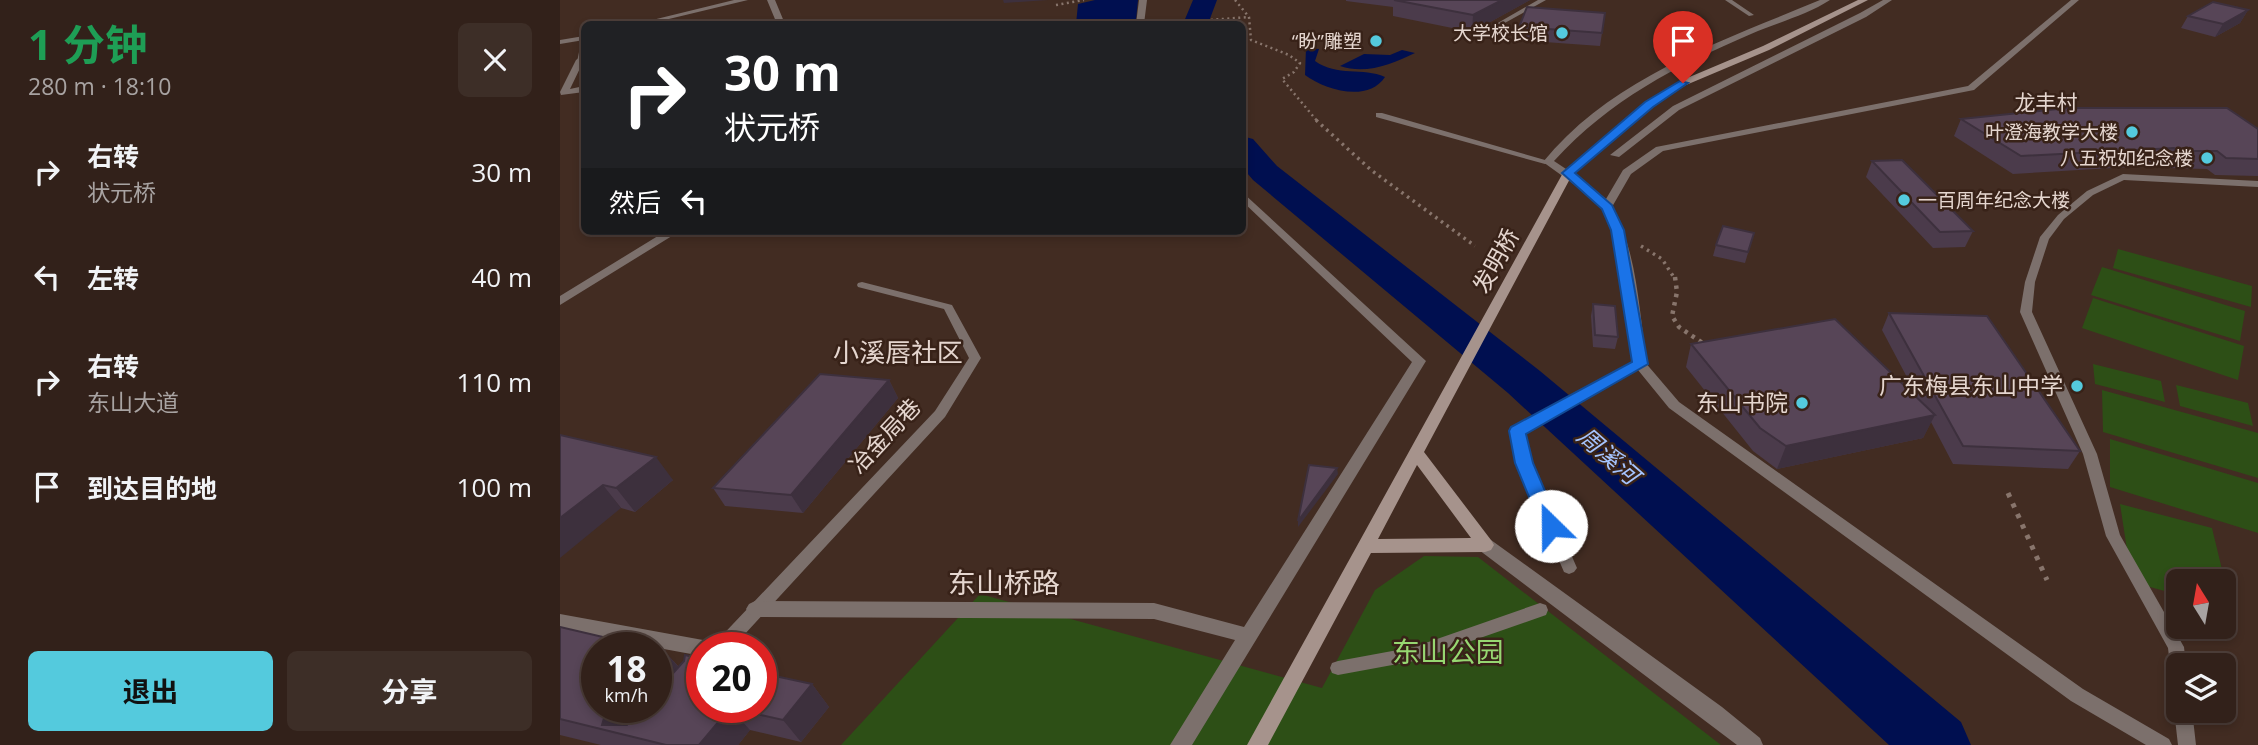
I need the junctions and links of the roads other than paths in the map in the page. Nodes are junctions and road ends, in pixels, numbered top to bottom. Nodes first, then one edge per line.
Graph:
1 (744, 0) edge
2 (771, 0) edge
3 (1143, 0) edge
4 (1543, 0) edge
5 (1728, 0) edge
6 (1826, 0) edge
7 (1864, 0) edge
8 (1888, 0) edge
9 (2075, 0) edge
10 (1751, 15) dead end
11 (653, 21) edge
12 (780, 21) edge
13 (1140, 21) edge
14 (1492, 28) edge
15 (581, 38) edge
16 (560, 42) edge
17 (581, 62) edge
18 (581, 90) edge
19 (1379, 115) dead end
20 (1615, 155) dead end
21 (1548, 162) junction
22 (1568, 173) junction
23 (2258, 184) edge
24 (1246, 199) edge
25 (1607, 207) junction
26 (667, 235) edge
27 (862, 285) dead end
28 (560, 300) edge
29 (1640, 364) junction
30 (1416, 452) junction
31 (1485, 545) junction
32 (1365, 546) junction
33 (1569, 568) dead end
34 (755, 608) junction
35 (1540, 610) dead end
36 (560, 622) edge
37 (735, 632) edge
38 (1253, 640) junction
39 (686, 645) edge
40 (2177, 653) edge
41 (1338, 668) dead end
42 (2184, 723) edge
43 (1180, 745) edge
44 (1257, 745) edge
45 (1753, 745) edge
46 (2163, 745) edge
47 (2187, 745) edge

1 - 11 street
2 - 12 street
3 - 13 street
4 - 14 lane
5 - 10 lane
6 - 21 street
7 - 22 main road
8 - 20 street
9 - 25 street
15 - 16 lane
17 - 18 street
19 - 21 lane
21 - 22 street
22 - 25 street
22 - 30 main road, 发明桥
23 - 40 lane
24 - 38 street
25 - 29 street
26 - 28 street
27 - 34 lane, 冶金局巷
29 - 33 lane
29 - 46 lane
30 - 31 main road
30 - 32 main road, 发明桥
31 - 32 main road
31 - 45 street
32 - 44 main road, 发明桥
34 - 37 lane, 冶金局巷
34 - 38 street, 东山桥路
35 - 41 lane
36 - 39 street
38 - 43 street
42 - 47 lane

